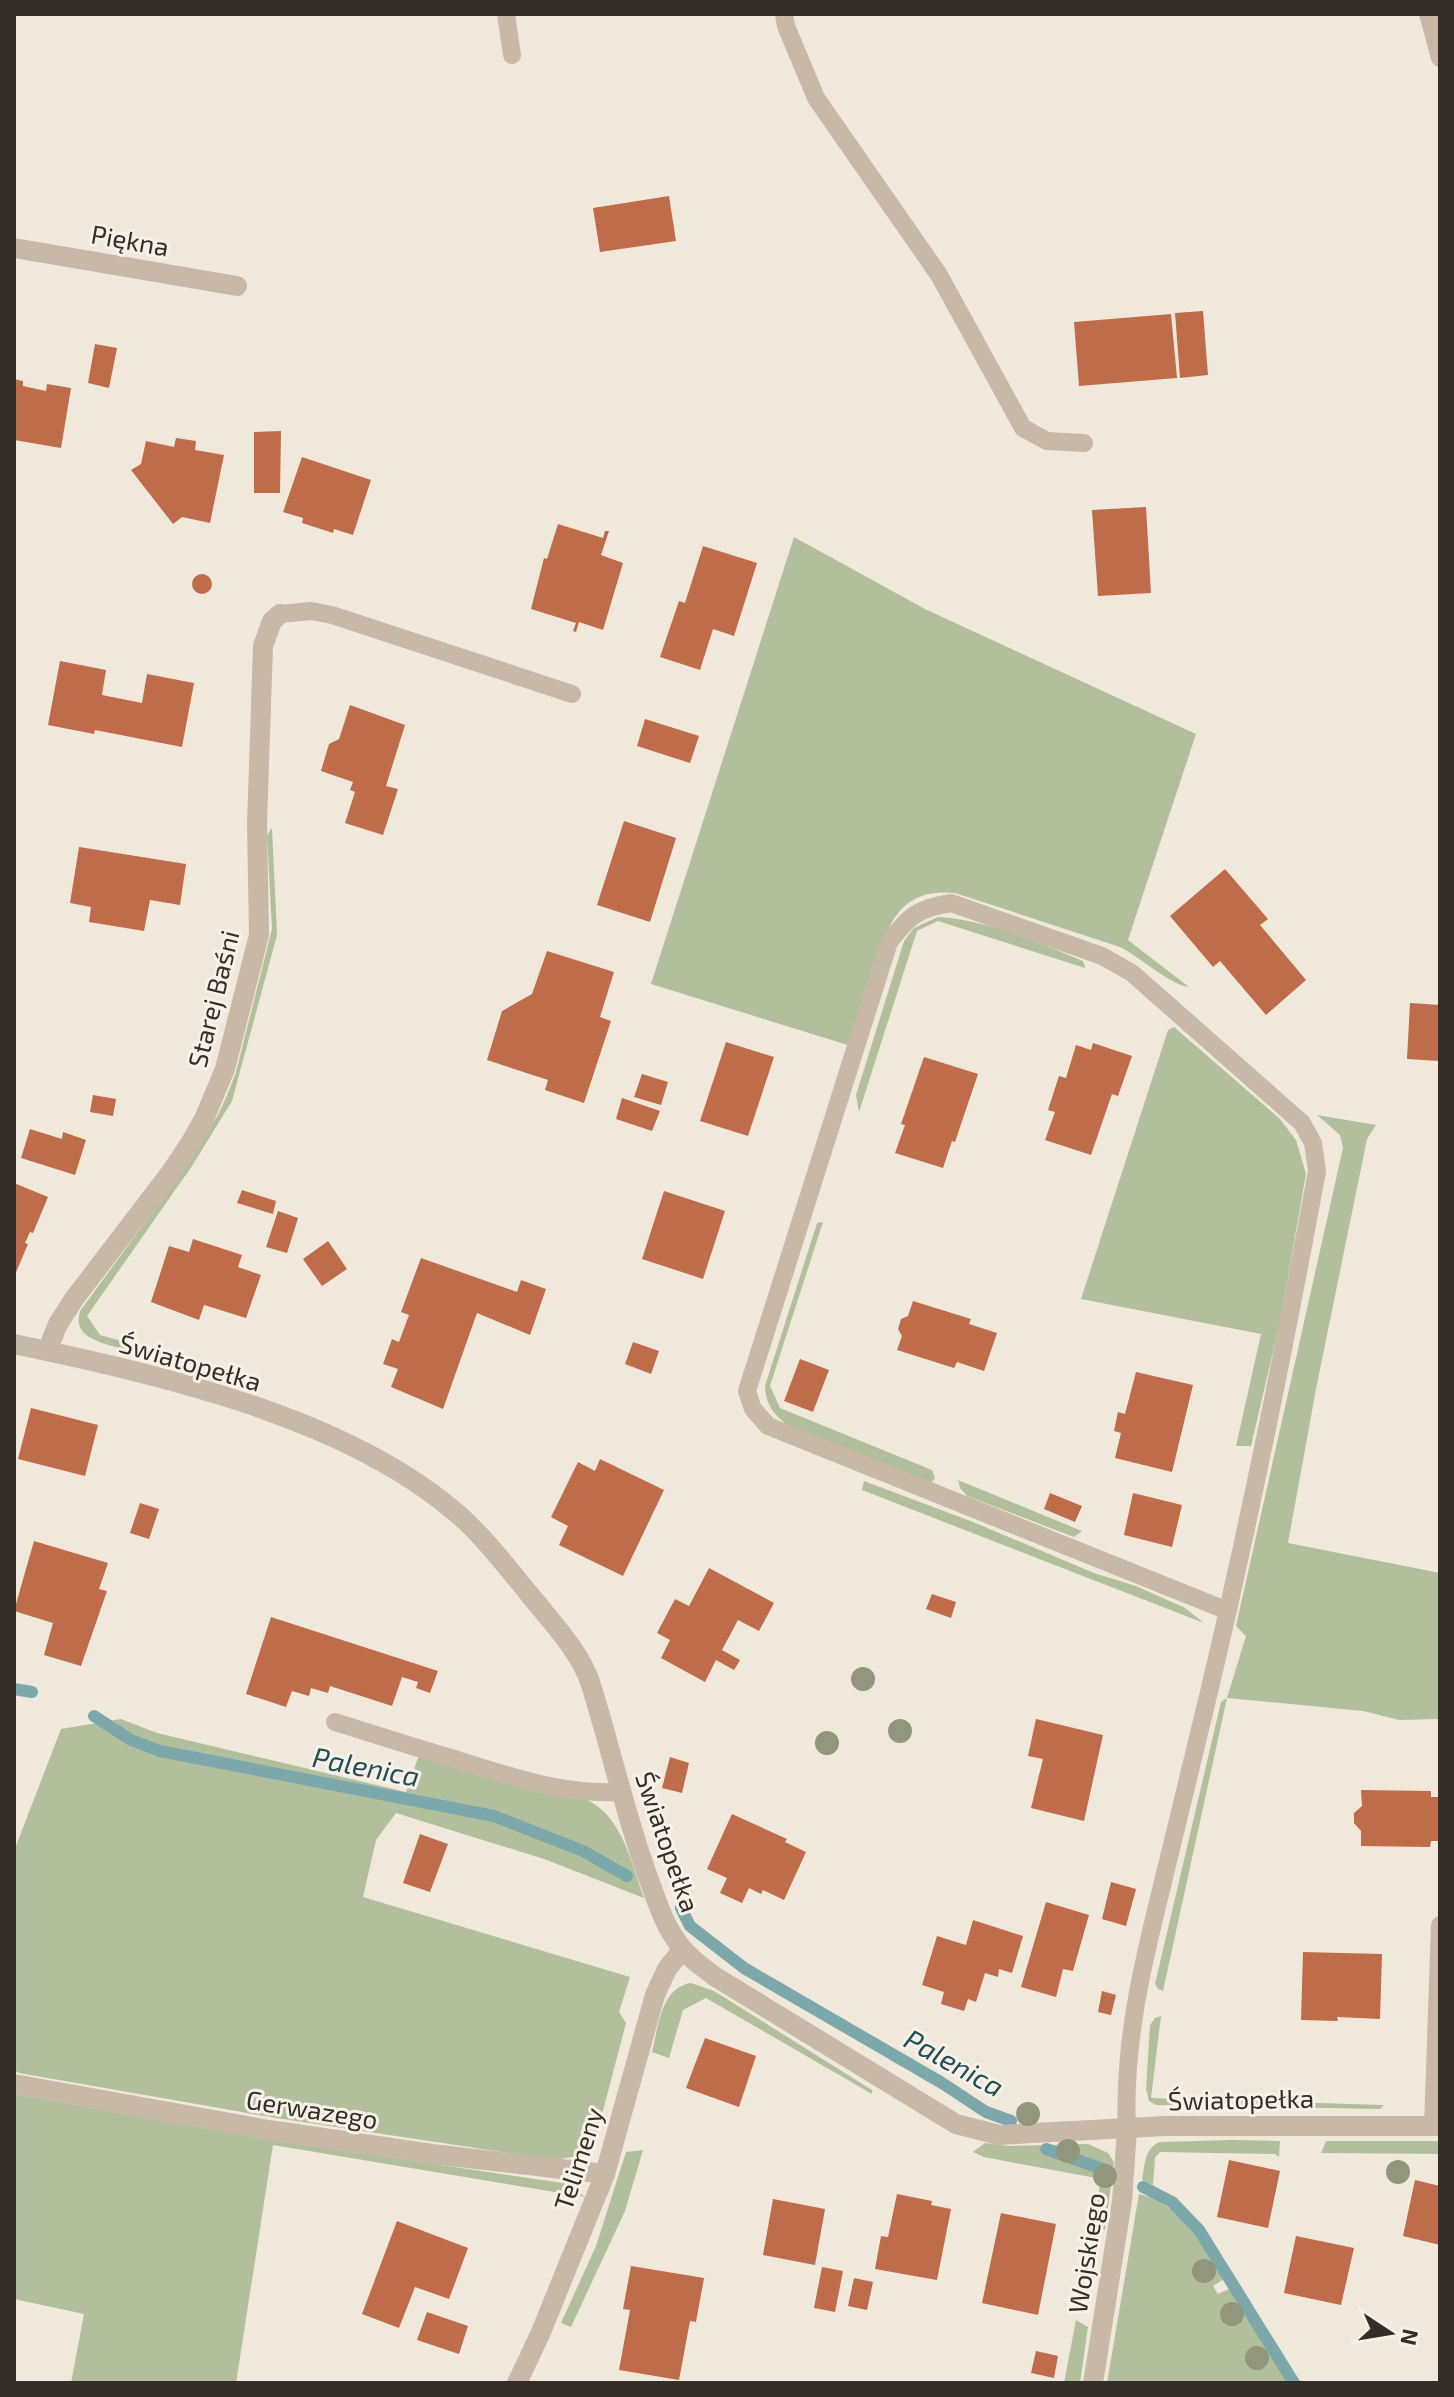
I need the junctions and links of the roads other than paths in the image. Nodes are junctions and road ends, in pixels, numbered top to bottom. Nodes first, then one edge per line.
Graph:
1 (506, 14) edge
2 (784, 14) edge
3 (1428, 14) edge
4 (512, 55) dead end
5 (1440, 58) edge
6 (14, 248) edge
7 (237, 286) dead end
8 (1084, 443) dead end
9 (280, 614) joint
10 (572, 694) dead end
11 (14, 1344) edge
12 (47, 1351) junction
13 (1228, 1611) junction
14 (335, 1722) dead end
15 (620, 1792) junction
16 (1440, 1925) edge
17 (682, 1950) junction
18 (14, 2084) edge
19 (1437, 2126) edge
20 (1127, 2130) junction
21 (605, 2174) junction
22 (517, 2383) edge
23 (1093, 2383) edge

1 - 4 lane
2 - 8 lane
3 - 5 lane
6 - 7 street, Piękna
9 - 10 lane
9 - 12 street, Starej Baśni
11 - 12 street, Światopełka
12 - 15 street, Światopełka
13 - 13 lane
13 - 20 lane
14 - 15 lane
15 - 17 street, Światopełka
16 - 19 lane
17 - 20 street, Światopełka
17 - 21 street, Telimeny
18 - 21 street, Gerwazego
19 - 20 street, Światopełka
20 - 23 street, Wojskiego
21 - 22 street, Telimeny

